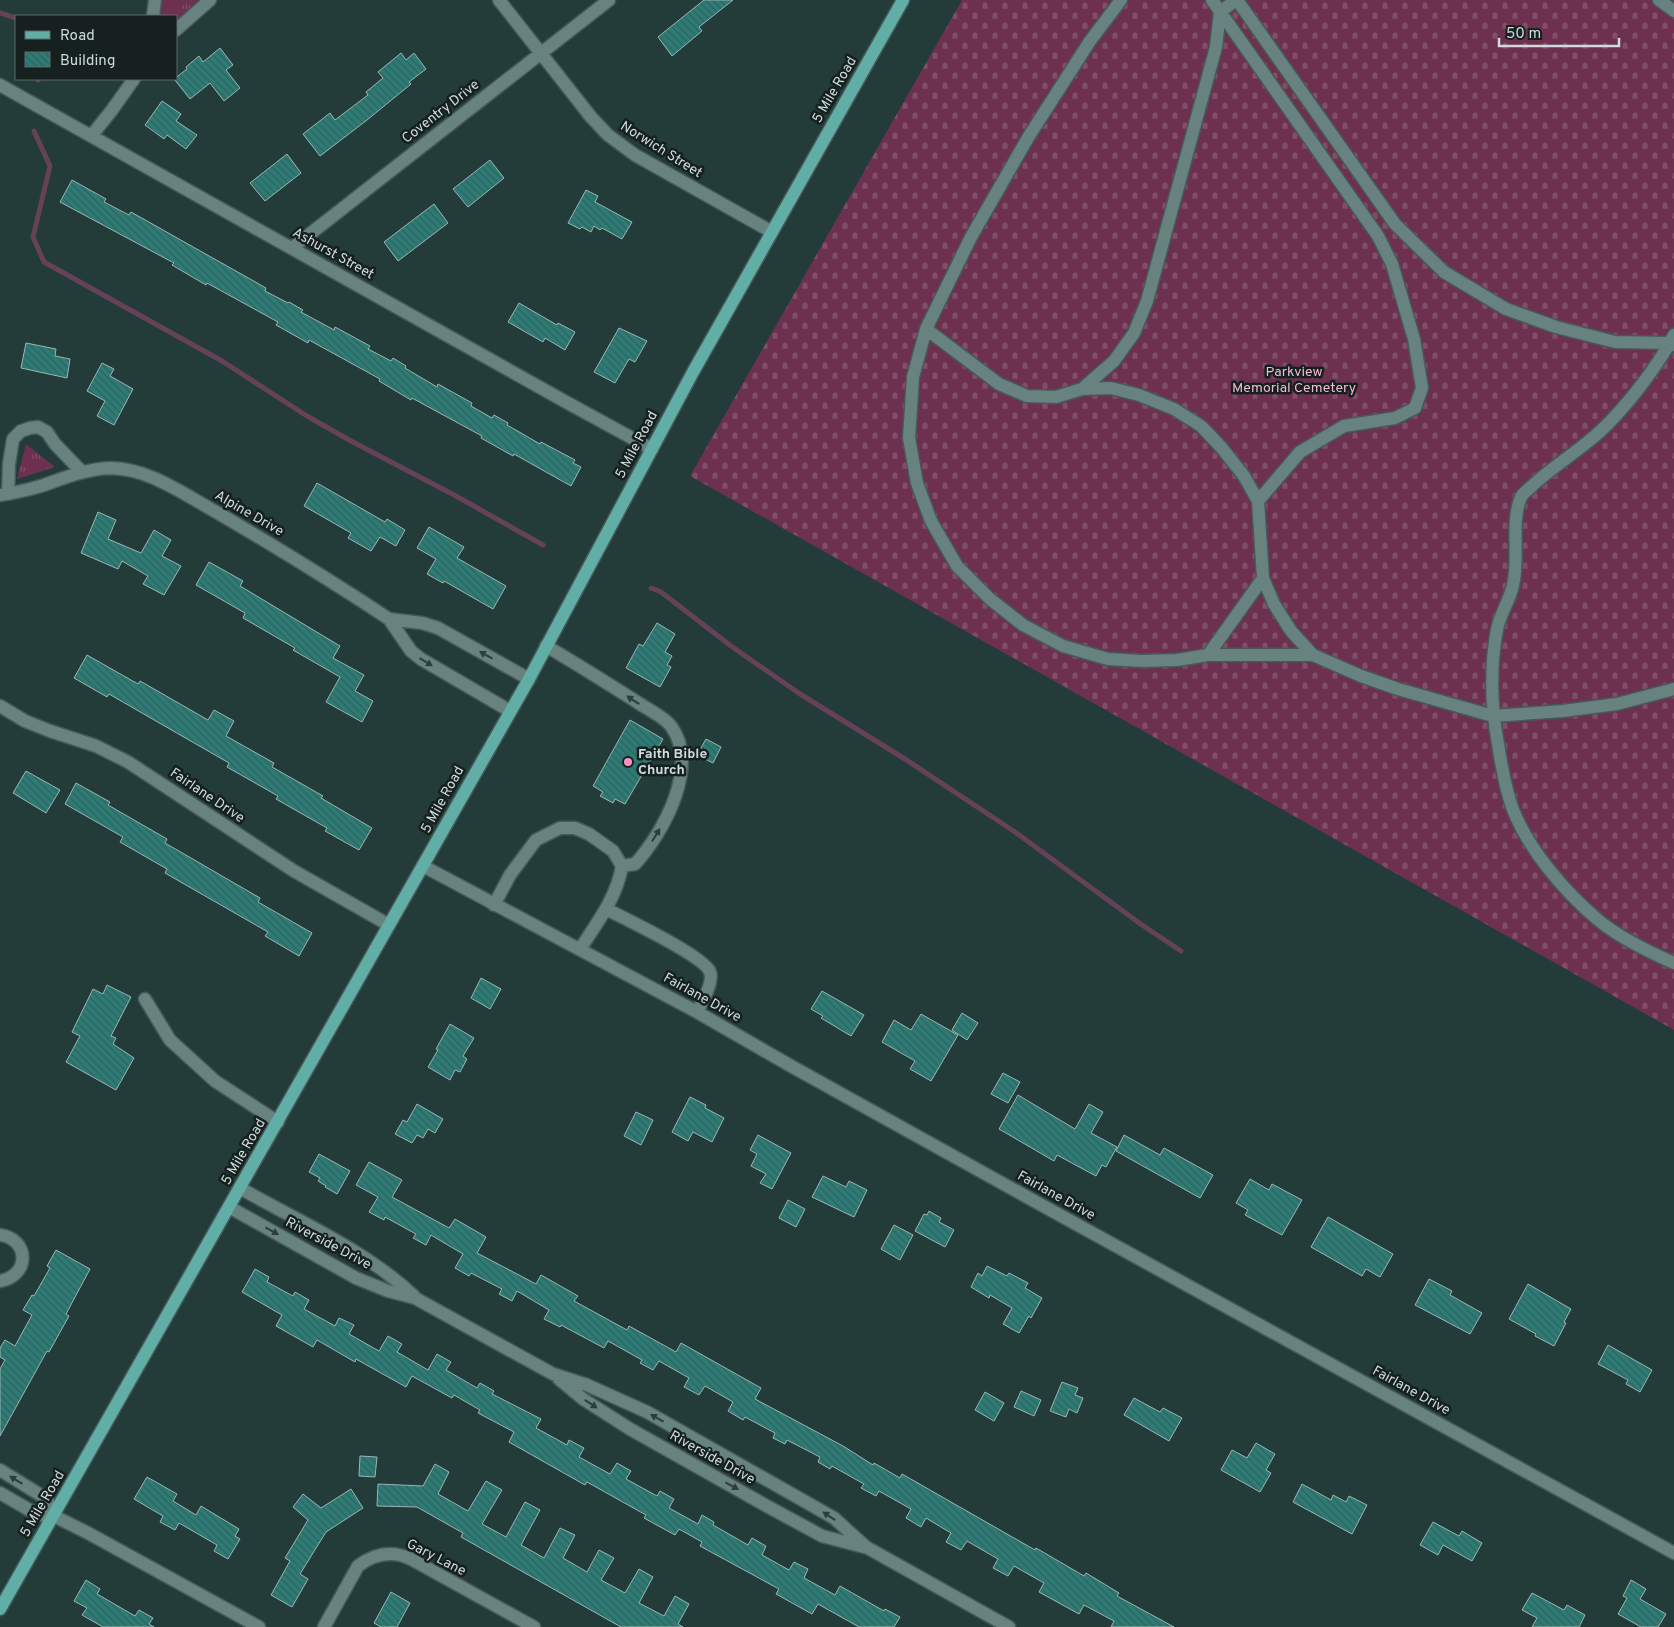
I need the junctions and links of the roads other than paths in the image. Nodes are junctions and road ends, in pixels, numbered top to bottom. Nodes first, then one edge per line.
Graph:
1 (155, 0) edge
2 (210, 0) edge
3 (499, 0) edge
4 (609, 0) edge
5 (904, 0) edge
6 (1121, 0) edge
7 (1212, 0) edge
8 (1237, 0) edge
9 (1658, 0) edge
10 (1674, 11) edge
11 (1220, 12) junction
12 (153, 15) edge
13 (178, 28) edge
14 (541, 53) junction
15 (1288, 72) junction
16 (133, 80) edge
17 (0, 85) edge
18 (1271, 85) junction
19 (92, 135) junction
20 (1340, 147) junction
21 (1323, 159) junction
22 (1395, 224) junction
23 (772, 232) junction
24 (1378, 236) junction
25 (292, 248) junction
26 (926, 329) junction
27 (1673, 341) edge
28 (1082, 389) junction
29 (652, 449) junction
30 (82, 472) junction
31 (4, 495) edge
32 (1258, 501) junction
33 (1263, 578) junction
34 (389, 619) junction
35 (546, 646) junction
36 (1208, 655) junction
37 (1313, 655) junction
38 (529, 679) junction
39 (1674, 689) edge
40 (0, 706) edge
41 (510, 712) junction
42 (1493, 716) junction
43 (423, 866) junction
44 (622, 866) junction
45 (494, 905) junction
46 (606, 909) junction
47 (389, 926) junction
48 (580, 950) junction
49 (1674, 963) edge
50 (144, 999) dead end
51 (697, 1012) junction
52 (278, 1122) junction
53 (240, 1188) junction
54 (229, 1207) junction
55 (0, 1235) edge
56 (0, 1283) edge
57 (416, 1298) junction
58 (553, 1374) junction
59 (0, 1470) edge
60 (0, 1493) edge
61 (54, 1516) junction
62 (866, 1547) junction
63 (1674, 1553) edge
64 (0, 1609) edge
65 (259, 1627) edge
66 (324, 1627) edge
67 (534, 1627) edge
68 (1009, 1627) edge

1 - 12 street
2 - 13 street
3 - 14 street, Norwich Street
4 - 14 street, Coventry Drive
5 - 23 main road, 5 Mile Road
6 - 26 street
7 - 11 street
8 - 11 street
8 - 15 street
9 - 10 street
11 - 18 street
11 - 28 street
14 - 23 street, Norwich Street
14 - 25 street, Coventry Drive
15 - 18 street
15 - 20 street
16 - 19 street
17 - 19 street, Ashurst Street
18 - 21 street
19 - 25 street, Ashurst Street
20 - 21 street
20 - 22 street
21 - 24 street
22 - 24 street
22 - 27 street
23 - 29 main road, 5 Mile Road
24 - 32 street
25 - 29 street, Ashurst Street
26 - 28 street
26 - 36 street
27 - 42 street
28 - 32 street
29 - 35 main road, 5 Mile Road
30 - 31 street, Alpine Drive
30 - 31 street, Alpine Drive
30 - 34 street, Alpine Drive
32 - 33 street
33 - 36 street
33 - 37 street
38 -> 34 street, Alpine Drive
34 -> 41 street, Alpine Drive
35 - 38 main road, 5 Mile Road
44 -> 35 street
36 - 37 street
37 - 42 street
38 - 41 main road, 5 Mile Road
39 - 42 street
40 - 47 street, Fairlane Drive
41 - 43 main road, 5 Mile Road
42 - 49 street
43 - 45 street, Fairlane Drive
43 - 47 main road, 5 Mile Road
44 - 45 street
44 - 46 street
45 - 48 street, Fairlane Drive
46 - 48 street
46 - 51 street
47 - 52 main road, 5 Mile Road
48 - 51 street, Fairlane Drive
50 - 52 street
51 - 63 street, Fairlane Drive
52 - 53 main road, 5 Mile Road
53 - 54 main road, 5 Mile Road
53 - 57 street, Riverside Drive
54 -> 57 street, Riverside Drive
54 - 61 main road, 5 Mile Road
55 - 56 street
57 - 58 street, Riverside Drive
62 -> 58 street, Riverside Drive
58 -> 62 street, Riverside Drive
61 -> 59 street
60 - 61 street
61 - 64 main road, 5 Mile Road
61 - 65 street
62 - 68 street, Riverside Drive
66 - 67 street, Gary Lane

